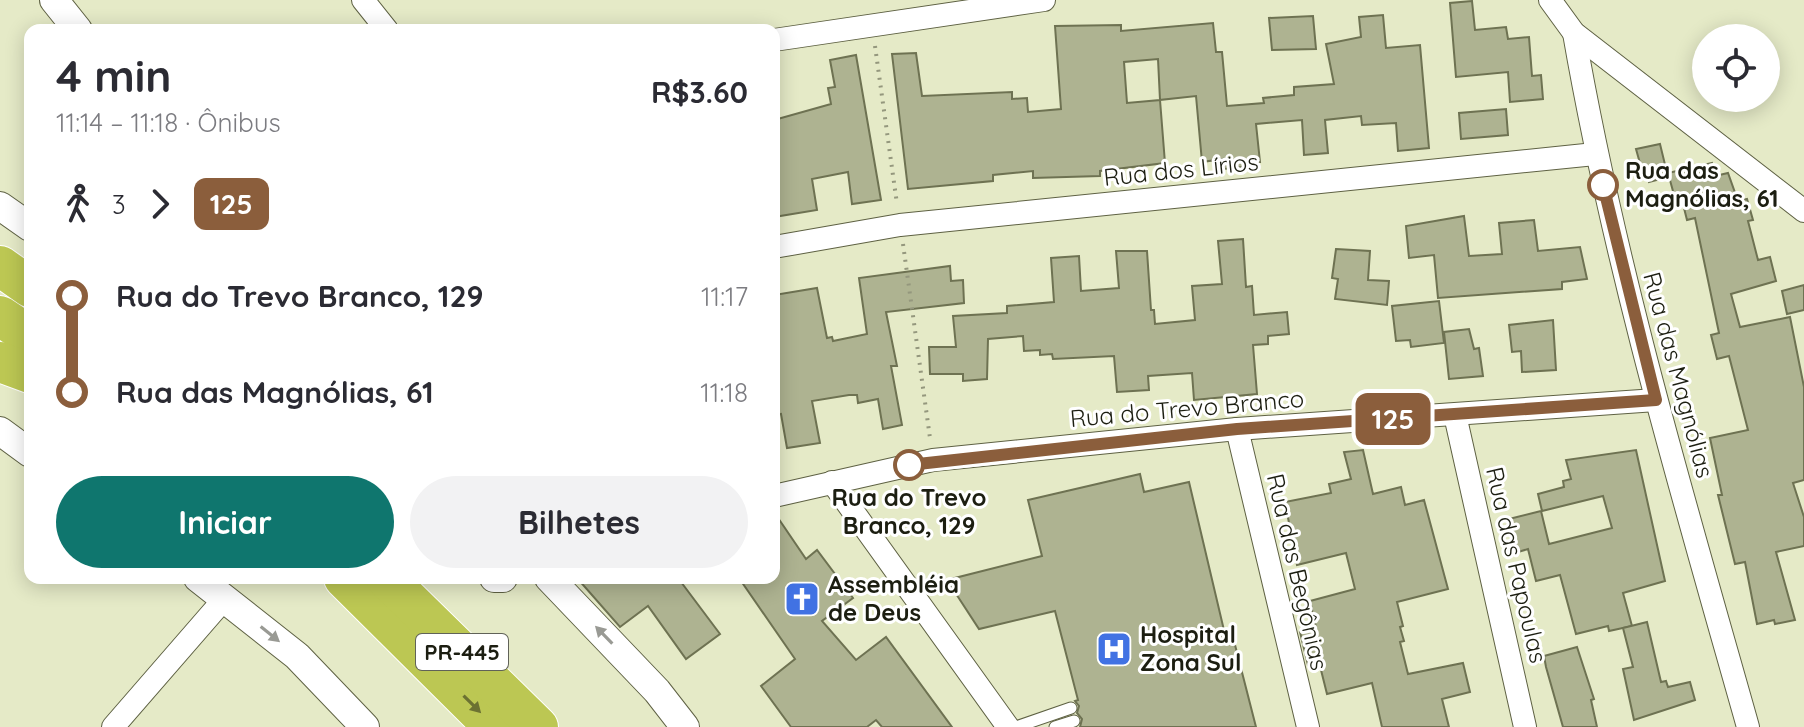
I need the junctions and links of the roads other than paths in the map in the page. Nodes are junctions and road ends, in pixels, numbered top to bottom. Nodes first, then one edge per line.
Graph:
1 (54, 0) edge
2 (363, 0) edge
3 (1044, 0) edge
4 (1550, 0) edge
5 (73, 24) edge
6 (382, 24) edge
7 (1574, 33) junction
8 (780, 39) edge
9 (1595, 154) junction
10 (0, 206) edge
11 (1804, 211) edge
12 (24, 223) edge
13 (780, 246) edge
14 (0, 266) edge
15 (24, 283) edge
16 (0, 316) edge
17 (24, 332) edge
18 (0, 362) edge
19 (24, 371) edge
20 (1656, 400) junction
21 (1455, 415) junction
22 (1237, 429) junction
23 (0, 431) edge
24 (24, 449) edge
25 (832, 482) junction
26 (780, 495) edge
27 (206, 584) edge
28 (350, 584) edge
29 (392, 584) edge
30 (413, 584) edge
31 (555, 584) edge
32 (225, 598) junction
33 (1071, 708) dead end
34 (1074, 721) dead end
35 (113, 727) edge
36 (365, 727) edge
37 (494, 727) edge
38 (538, 727) edge
39 (556, 727) edge
40 (685, 727) edge
41 (1008, 727) edge
42 (1016, 727) edge
43 (1055, 727) edge
44 (1308, 727) edge
45 (1525, 727) edge
46 (1748, 727) edge

1 - 5 street
2 - 6 street
3 - 8 street
4 - 7 street
7 - 9 street, Rua das Magnólias
7 - 11 street
9 - 13 street, Rua dos Lírios
9 - 20 street, Rua das Magnólias
10 - 12 street
14 - 15 highway
16 - 17 highway
18 - 19 highway
20 - 21 street, Rua do Trevo Branco
20 - 46 street, Rua das Magnólias
21 - 22 street, Rua do Trevo Branco
21 - 45 street, Rua das Papoulas
22 - 25 street, Rua do Trevo Branco
22 - 44 street, Rua das Begônias
23 - 24 street
25 - 26 street, Rua do Trevo Branco
25 - 41 street
27 - 32 street
28 -> 37 highway, PR-445
29 - 38 highway, PR-445
30 - 39 highway
40 -> 31 street
32 - 35 street
32 -> 36 street
33 - 42 lane
34 - 43 lane

